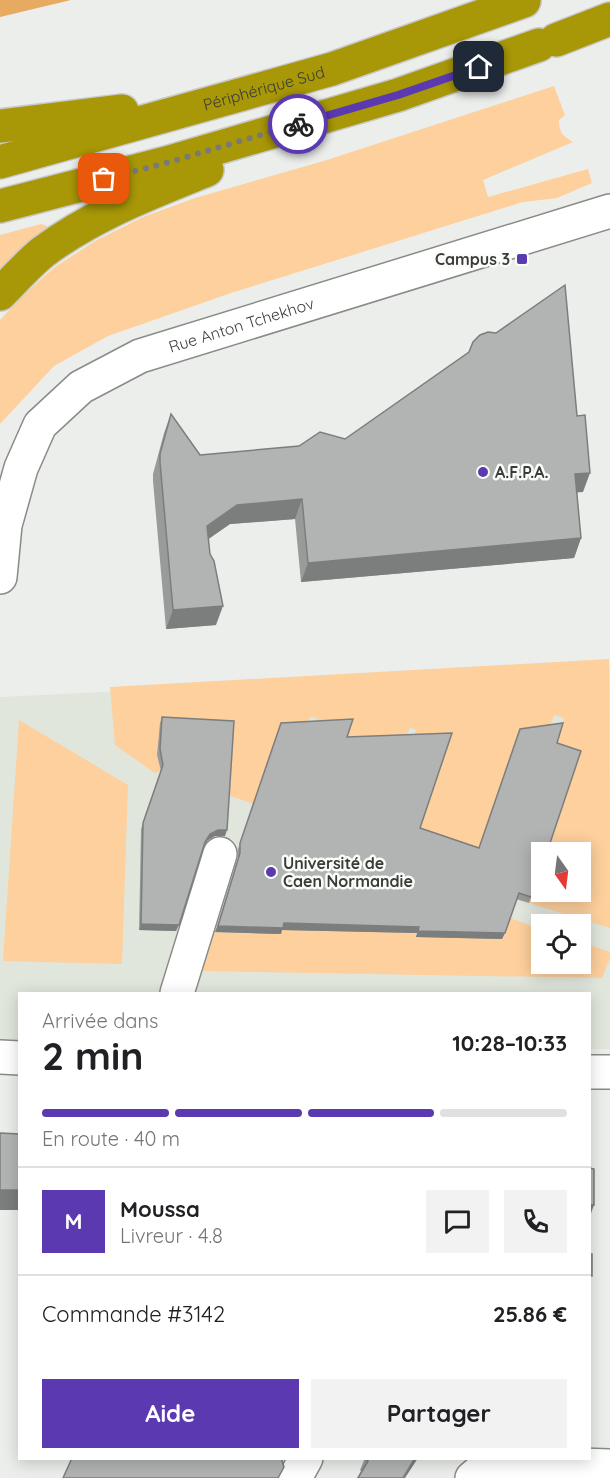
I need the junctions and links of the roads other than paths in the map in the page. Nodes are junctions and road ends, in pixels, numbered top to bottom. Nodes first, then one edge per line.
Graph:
1 (525, 1) edge
2 (610, 19) edge
3 (398, 95) junction
4 (225, 99) junction
5 (0, 126) edge
6 (0, 162) edge
7 (0, 207) edge
8 (610, 210) edge
9 (0, 294) edge
10 (0, 577) edge
11 (220, 854) dead end
12 (177, 992) edge
13 (0, 1058) edge
14 (18, 1058) edge
15 (591, 1072) edge
16 (610, 1072) edge
17 (305, 1460) edge
18 (610, 1466) edge
19 (295, 1478) edge
20 (472, 1478) edge

1 - 4 highway, Périphérique Sud
2 - 3 highway
3 - 7 highway
3 - 9 highway
4 - 5 highway
4 - 6 highway, Périphérique Sud
8 - 10 street, Rue Anton Tchekhov
11 - 12 street
13 - 14 street
15 - 16 street
17 - 19 street
18 - 20 street

